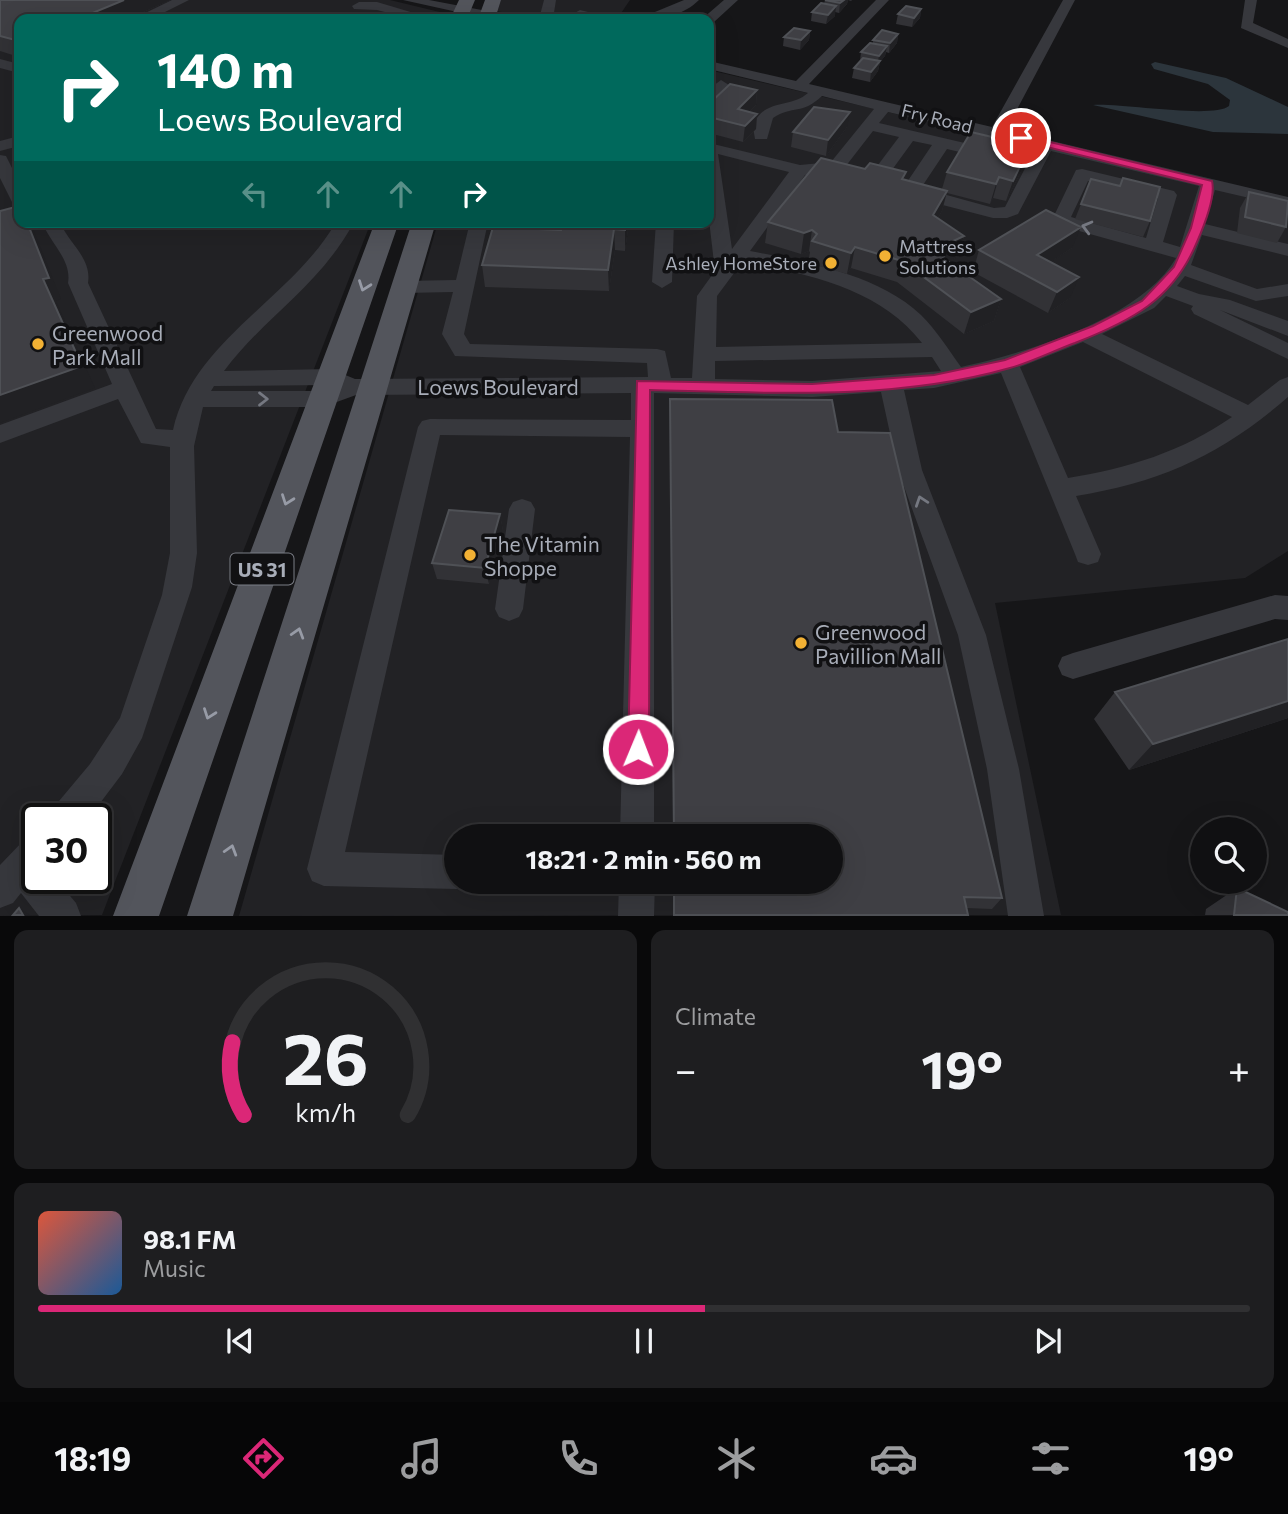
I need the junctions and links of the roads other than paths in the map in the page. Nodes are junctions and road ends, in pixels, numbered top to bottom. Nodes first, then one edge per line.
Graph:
1 (183, 0) edge
2 (410, 0) edge
3 (448, 0) edge
4 (732, 0) edge
5 (883, 0) edge
6 (1069, 0) edge
7 (1251, 0) edge
8 (686, 1) edge
9 (361, 2) edge
10 (383, 7) junction
11 (463, 9) edge
12 (490, 11) edge
13 (151, 14) edge
14 (375, 14) edge
15 (409, 14) edge
16 (662, 14) edge
17 (714, 15) edge
18 (1288, 44) edge
19 (714, 66) edge
20 (733, 71) junction
21 (715, 84) edge
22 (799, 86) junction
23 (820, 90) junction
24 (885, 105) junction
25 (869, 125) junction
26 (997, 132) junction
27 (909, 135) junction
28 (761, 136) dead end
29 (942, 143) junction
30 (1046, 144) junction
31 (714, 148) edge
32 (0, 160) edge
33 (1022, 162) junction
34 (825, 167) junction
35 (800, 170) junction
36 (863, 178) junction
37 (1208, 184) junction
38 (14, 189) edge
39 (714, 189) edge
40 (910, 191) junction
41 (1288, 202) edge
42 (54, 228) edge
43 (342, 228) edge
44 (386, 228) edge
45 (422, 228) edge
46 (561, 228) edge
47 (665, 228) edge
48 (1197, 228) junction
49 (477, 230) edge
50 (1153, 244) junction
51 (1288, 250) edge
52 (739, 254) junction
53 (1184, 262) junction
54 (725, 273) junction
55 (662, 282) dead end
56 (463, 286) junction
57 (404, 287) junction
58 (1164, 288) junction
59 (1288, 290) edge
60 (1195, 300) junction
61 (1288, 329) edge
62 (1084, 334) junction
63 (936, 350) junction
64 (1288, 352) edge
65 (705, 354) junction
66 (1008, 364) junction
67 (954, 373) junction
68 (891, 383) junction
69 (1288, 384) edge
70 (651, 385) junction
71 (703, 386) junction
72 (125, 388) junction
73 (346, 388) junction
74 (200, 389) junction
75 (1252, 417) junction
76 (642, 429) junction
77 (0, 434) edge
78 (186, 436) junction
79 (1059, 489) junction
80 (522, 509) dead end
81 (1088, 554) dead end
82 (1288, 608) edge
83 (509, 609) dead end
84 (1073, 666) dead end
85 (78, 803) edge
86 (637, 824) edge
87 (20, 870) edge
88 (444, 872) edge
89 (637, 894) edge
90 (63, 915) edge
91 (136, 915) edge
92 (211, 915) edge
93 (636, 915) edge
94 (1026, 915) edge

1 - 13 street
2 - 11 street
3 - 11 street
4 - 17 street
5 - 22 street
6 - 26 street
7 - 18 street
8 - 16 street
9 - 10 street
10 - 14 street
10 - 15 street
11 - 12 street
19 - 20 street, Fry Road
20 - 21 street
20 - 22 street, Fry Road
22 - 23 street, Fry Road
23 - 24 street, Fry Road
23 - 28 street
24 - 25 street
24 - 26 street, Fry Road
25 - 27 street
25 - 34 street
26 - 30 street, Fry Road
27 - 29 street
27 - 36 street
29 - 33 street
29 - 40 street
30 - 33 street
30 - 37 street, Fry Road
31 - 35 street
32 - 38 street
33 - 40 street
34 - 35 street
34 - 36 street
35 - 52 street
36 - 40 street
37 - 41 street, Fry Road
37 - 48 street, Loews Boulevard
39 - 54 street
42 - 72 street
43 - 74 street
44 -> 73 main road, US 31
45 - 57 main road, US 31
46 - 49 street
47 - 55 street
48 - 51 street
48 - 53 street, Loews Boulevard
49 - 56 street
50 -> 50 street
50 - 53 street
52 - 54 street
52 - 63 street
53 - 58 street, Loews Boulevard
53 - 59 street
54 - 65 street
56 - 57 street
56 - 70 street
57 - 73 main road, US 31
58 - 60 street
58 - 62 street, Loews Boulevard
60 - 61 street
60 - 64 street
62 - 66 street, Loews Boulevard
62 - 75 street
63 - 65 street
63 - 67 street
65 - 71 street
66 - 67 street, Loews Boulevard
66 - 79 street
67 - 68 street, Loews Boulevard
68 - 71 street, Loews Boulevard
94 -> 68 street
69 - 75 street
70 - 71 street, Loews Boulevard
70 - 73 street, Loews Boulevard
70 - 76 street
72 - 77 street
72 - 78 street
73 - 74 street, Loews Boulevard
73 -> 91 main road, US 31
92 -> 73 main road, US 31
74 - 78 street
75 - 79 street
76 - 86 street
76 - 88 street
78 - 85 street
79 - 81 street
80 - 83 street
82 - 84 street
87 - 90 street
89 - 93 street

